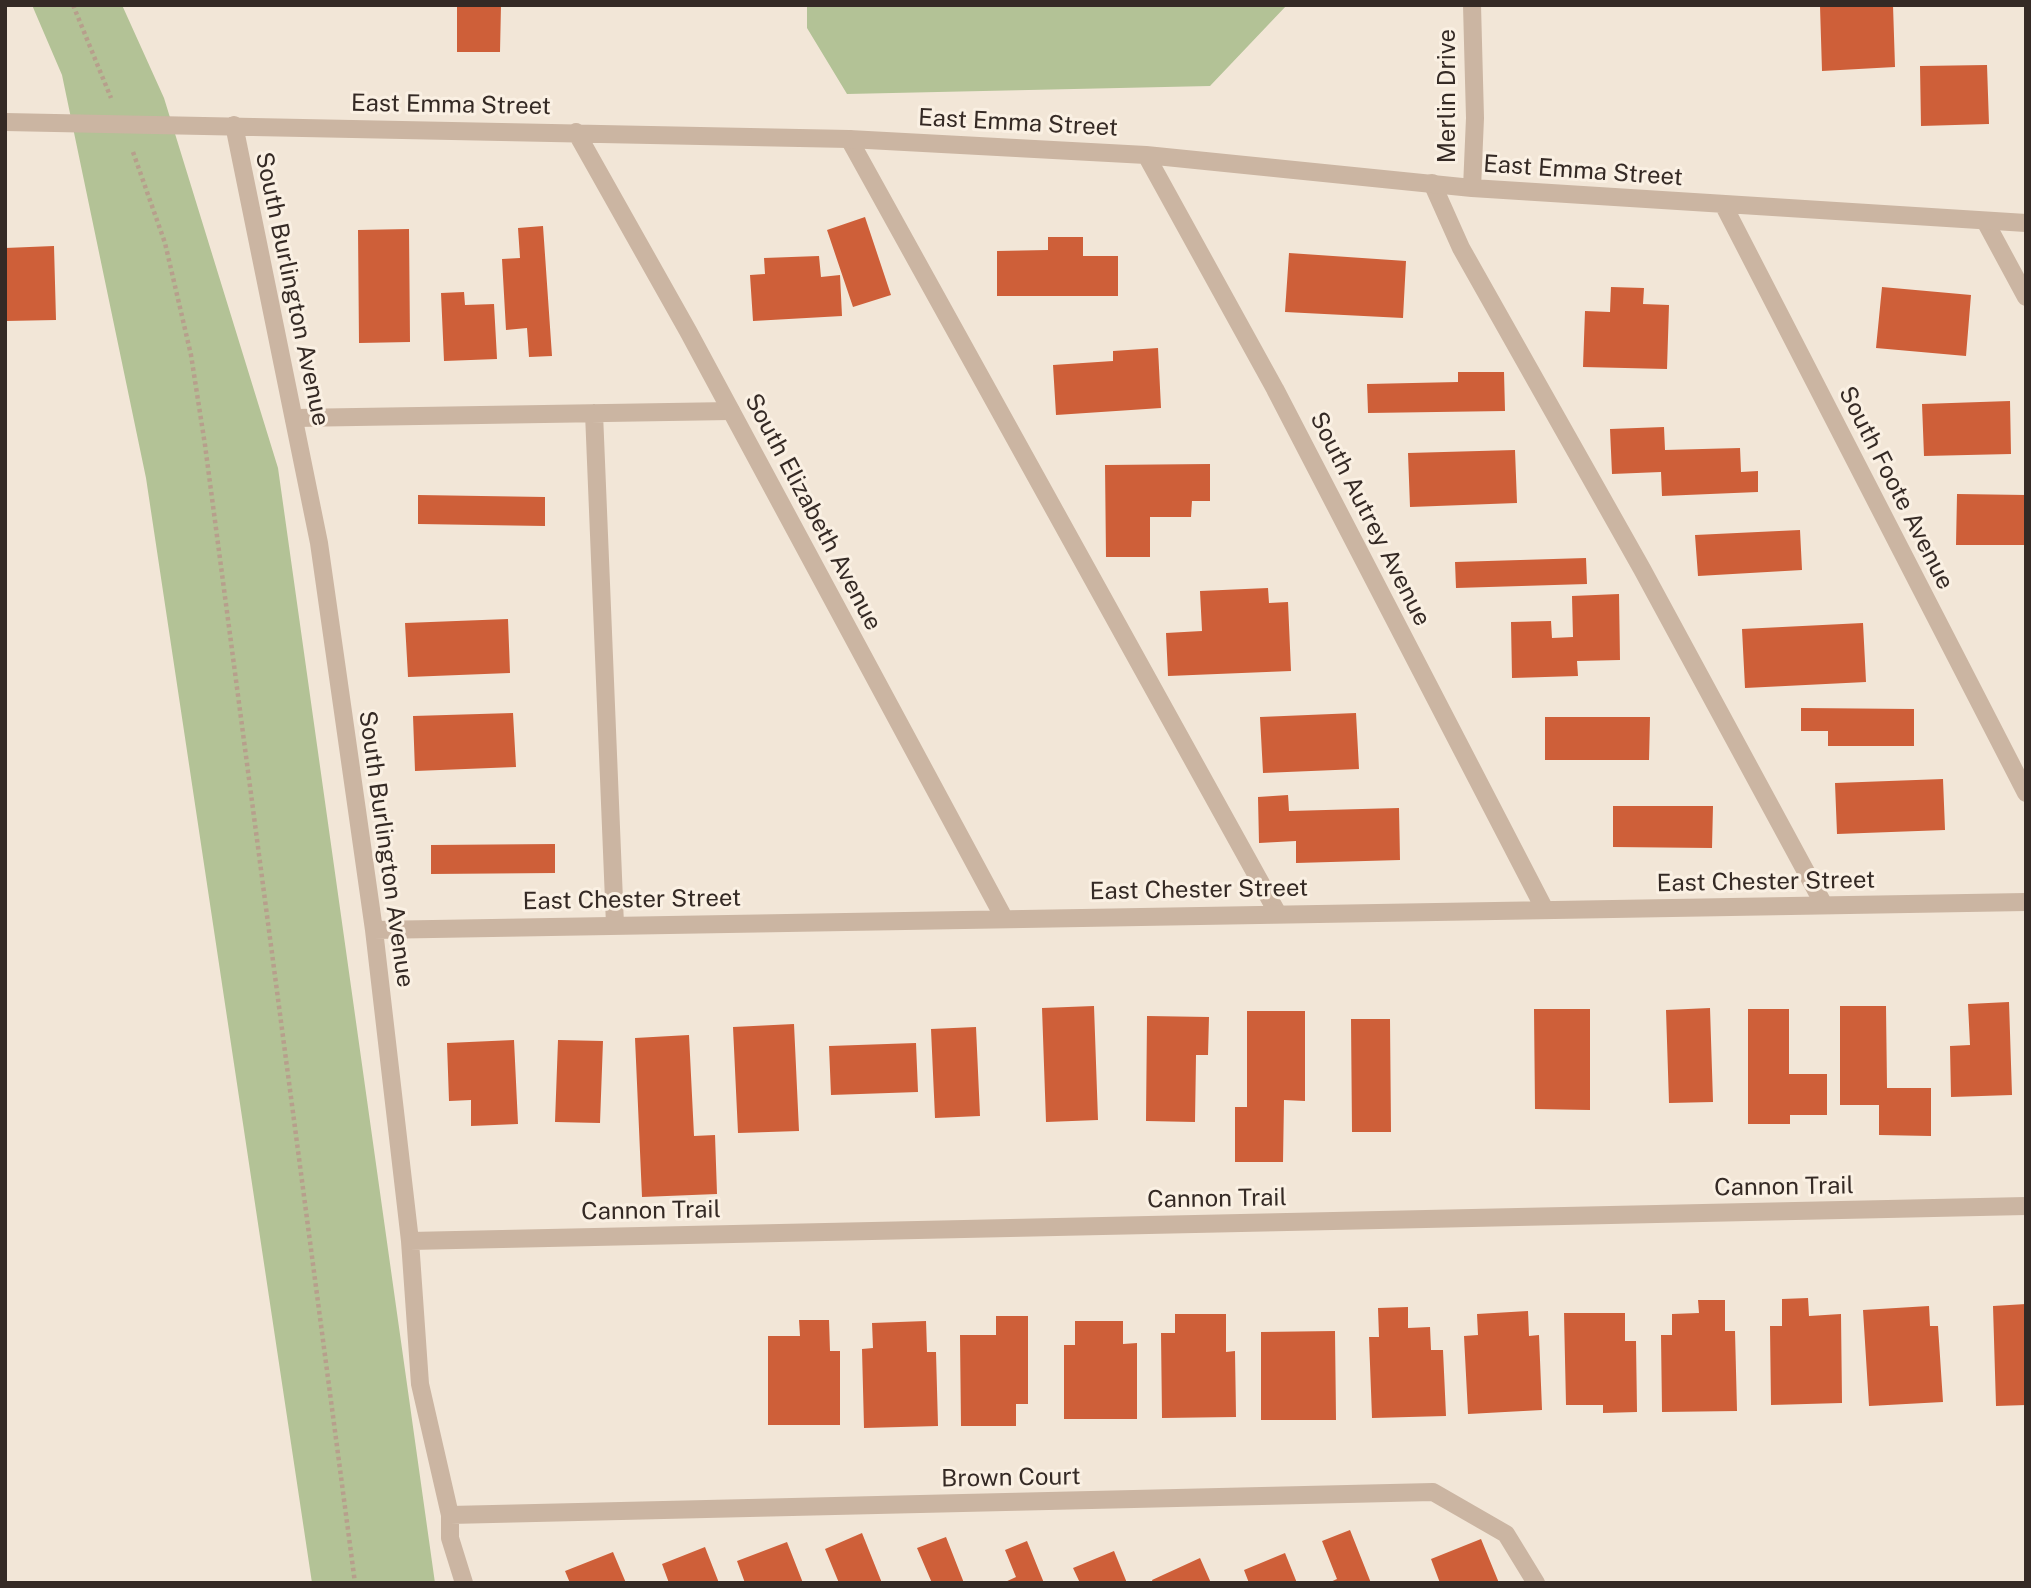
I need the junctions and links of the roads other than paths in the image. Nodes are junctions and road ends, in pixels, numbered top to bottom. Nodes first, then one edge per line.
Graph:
1 (1472, 5) edge
2 (5, 122) edge
3 (234, 125) junction
4 (576, 132) junction
5 (849, 139) junction
6 (1146, 155) junction
7 (1432, 183) junction
8 (1472, 188) junction
9 (1724, 206) junction
10 (1985, 221) junction
11 (2026, 223) edge
12 (2026, 297) edge
13 (731, 411) junction
14 (594, 413) junction
15 (294, 418) junction
16 (2026, 793) edge
17 (2026, 902) edge
18 (1824, 905) junction
19 (1545, 910) junction
20 (1278, 914) junction
21 (1004, 918) junction
22 (615, 925) junction
23 (374, 930) junction
24 (2026, 1206) edge
25 (410, 1241) junction
26 (450, 1515) junction
27 (464, 1583) edge
28 (1536, 1583) edge

1 - 8 street, Merlin Drive
2 - 3 street, East Emma Street
3 - 4 street, East Emma Street
3 - 15 street, South Burlington Avenue
4 - 5 street, East Emma Street
4 - 13 street, South Elizabeth Avenue
5 - 6 street, East Emma Street
5 - 20 street
6 - 7 street, East Emma Street
6 - 19 street, South Autrey Avenue
7 - 8 street, East Emma Street
7 - 18 street
8 - 9 street, East Emma Street
9 - 10 street, East Emma Street
9 - 16 street, South Foote Avenue
10 - 11 street, East Emma Street
10 - 12 street
13 - 14 street
13 - 21 street, South Elizabeth Avenue
14 - 15 street
14 - 22 street
15 - 23 street, South Burlington Avenue
17 - 18 street, East Chester Street
18 - 19 street, East Chester Street
19 - 20 street, East Chester Street
20 - 21 street, East Chester Street
21 - 22 street, East Chester Street
22 - 23 street, East Chester Street
23 - 25 street, South Burlington Avenue
24 - 25 street, Cannon Trail
25 - 26 street, South Burlington Avenue
26 - 27 street, South Burlington Avenue
26 - 28 street, Brown Court

